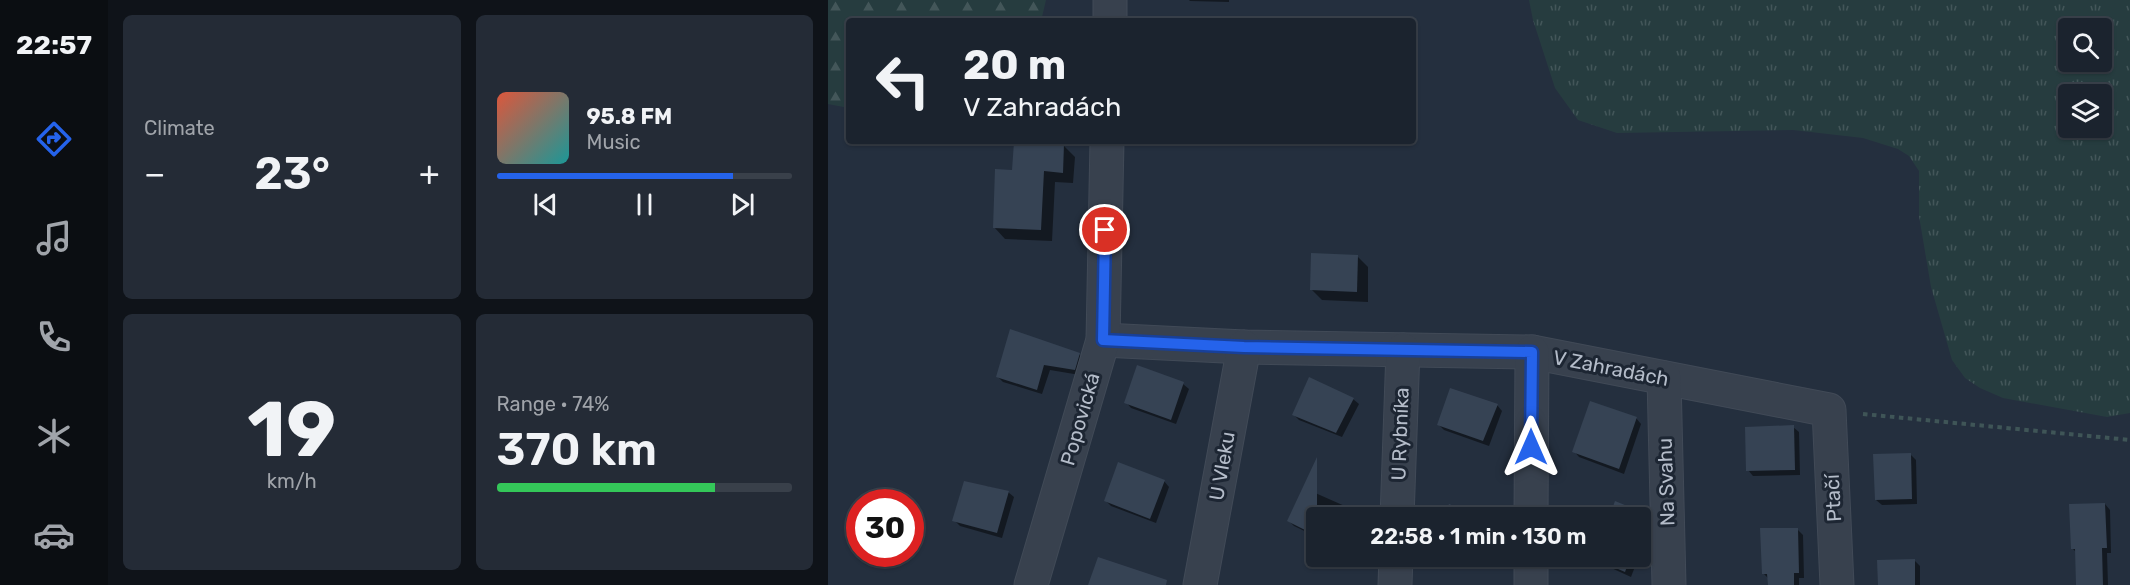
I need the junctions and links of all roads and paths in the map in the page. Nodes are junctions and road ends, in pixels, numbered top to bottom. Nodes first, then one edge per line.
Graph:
1 (1110, 0) edge
2 (1110, 18) edge
3 (1107, 144) edge
4 (1103, 340) junction
5 (1244, 347) junction
6 (1403, 350) junction
7 (1532, 352) junction
8 (1664, 378) junction
9 (1829, 410) junction
10 (2130, 440) edge
11 (1397, 507) edge
12 (1531, 507) edge
13 (1396, 567) edge
14 (1531, 567) edge
15 (1031, 585) edge
16 (1200, 585) edge
17 (1395, 585) edge
18 (1531, 585) edge
19 (1669, 585) edge
20 (1837, 585) edge

1 - 2 street
3 - 4 street, Popovická
4 - 5 street, V Zahradách
4 - 15 street, Popovická
5 - 6 street, V Zahradách
5 - 16 street, U Vleku
6 - 7 street, V Zahradách
6 - 11 street, U Rybníka
7 - 8 street, V Zahradách
7 - 12 street
8 - 9 street, V Zahradách
8 - 19 street, Na Svahu
9 - 10 path
9 - 20 street, Ptačí
13 - 17 street
14 - 18 street

